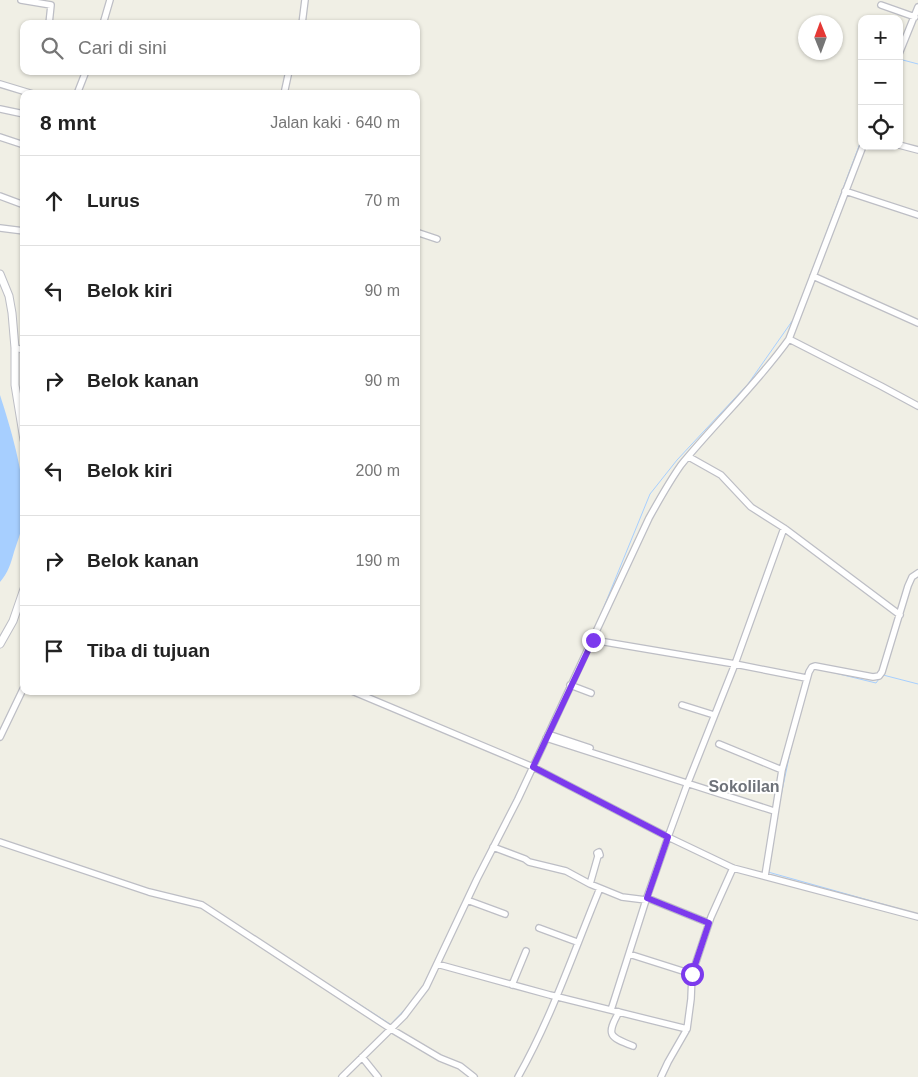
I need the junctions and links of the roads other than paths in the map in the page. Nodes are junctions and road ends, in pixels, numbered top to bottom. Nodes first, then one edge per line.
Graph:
1 (21, 0) edge
2 (110, 0) edge
3 (305, 0) edge
4 (881, 5) dead end
5 (918, 7) edge
6 (913, 16) junction
7 (49, 20) edge
8 (103, 20) edge
9 (302, 20) edge
10 (903, 43) edge
11 (84, 75) edge
12 (288, 75) edge
13 (0, 84) edge
14 (20, 90) edge
15 (79, 90) edge
16 (285, 90) edge
17 (0, 109) edge
18 (20, 113) edge
19 (0, 137) edge
20 (20, 144) edge
21 (903, 146) edge
22 (861, 150) edge
23 (918, 150) edge
24 (845, 191) junction
25 (0, 196) edge
26 (20, 204) edge
27 (918, 215) edge
28 (0, 228) edge
29 (20, 230) edge
30 (420, 233) edge
31 (437, 239) dead end
32 (0, 274) edge
33 (813, 276) junction
34 (918, 323) edge
35 (789, 339) junction
36 (15, 348) junction
37 (20, 349) edge
38 (918, 406) edge
39 (20, 416) edge
40 (689, 457) junction
41 (784, 528) junction
42 (918, 573) edge
43 (20, 601) edge
44 (900, 615) junction
45 (593, 640) junction
46 (0, 644) edge
47 (735, 664) junction
48 (806, 678) junction
49 (570, 685) junction
50 (591, 692) dead end
51 (20, 695) edge
52 (361, 695) edge
53 (682, 705) dead end
54 (714, 715) junction
55 (547, 736) junction
56 (0, 737) edge
57 (719, 744) dead end
58 (527, 765) junction
59 (782, 770) junction
60 (688, 783) junction
61 (775, 810) junction
62 (668, 837) junction
63 (0, 842) edge
64 (493, 847) junction
65 (600, 855) dead end
66 (733, 868) junction
67 (765, 876) junction
68 (590, 884) junction
69 (600, 888) junction
70 (646, 899) junction
71 (467, 900) junction
72 (505, 914) dead end
73 (918, 917) edge
74 (709, 923) junction
75 (540, 928) dead end
76 (578, 942) junction
77 (526, 951) dead end
78 (629, 954) junction
79 (437, 964) junction
80 (692, 974) junction
81 (512, 985) junction
82 (557, 997) junction
83 (611, 1010) junction
84 (619, 1012) junction
85 (389, 1028) junction
86 (687, 1029) junction
87 (633, 1046) dead end
88 (362, 1057) junction
89 (471, 1076) edge
90 (342, 1077) edge
91 (378, 1077) edge
92 (518, 1077) edge
93 (661, 1077) edge

1 - 7 street
2 - 8 street
3 - 9 street
4 - 6 street
5 - 6 street
6 - 10 street
11 - 15 street
12 - 16 street
13 - 14 street
17 - 18 street
19 - 20 street
21 - 23 street
22 - 24 street
24 - 27 street
24 - 33 street
25 - 26 street
28 - 29 street
30 - 31 street
32 - 36 street
33 - 34 street
33 - 35 street
35 - 38 street
35 - 40 street
36 - 37 street
36 - 39 street
40 - 41 street
40 - 45 street
41 - 44 street
41 - 47 street
42 - 44 street
43 - 46 street
44 - 48 street
45 - 47 street
45 - 49 street
47 - 48 street
47 - 54 street
48 - 59 street
49 - 50 street
49 - 55 street
51 - 56 street
52 - 58 street
53 - 54 street
54 - 60 street
55 - 58 street
55 - 60 street
57 - 59 street
58 - 62 street
58 - 64 street
59 - 61 street
60 - 61 street
60 - 62 street
61 - 67 street
62 - 66 street
62 - 70 street
63 - 85 street
64 - 68 street
64 - 71 street
65 - 68 street
66 - 67 street
66 - 74 street
67 - 73 street
68 - 69 street
69 - 70 street
69 - 76 street
70 - 74 street
70 - 78 street
71 - 72 street
71 - 79 street
74 - 80 street
75 - 76 street
76 - 82 street
77 - 81 street
78 - 80 street
78 - 83 street
79 - 81 street
79 - 85 street
80 - 86 street
81 - 82 street
82 - 83 street
82 - 92 street
83 - 84 street
84 - 86 street
84 - 87 street
85 - 88 street
85 - 89 street
86 - 93 street
88 - 90 street
88 - 91 street

